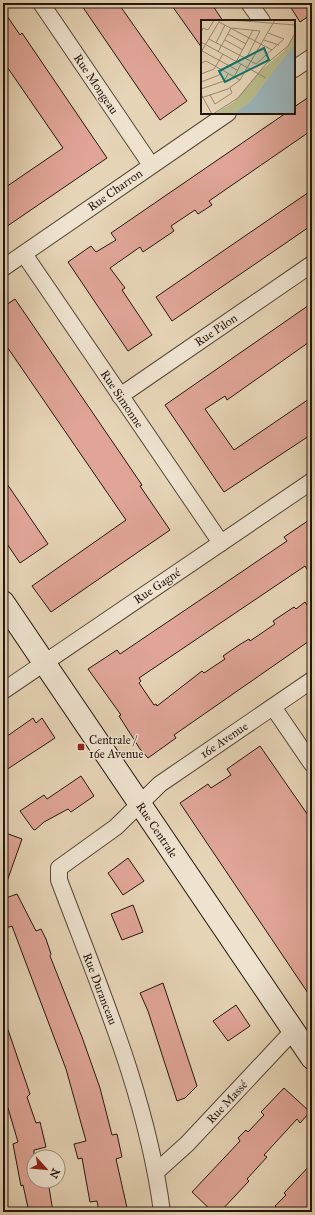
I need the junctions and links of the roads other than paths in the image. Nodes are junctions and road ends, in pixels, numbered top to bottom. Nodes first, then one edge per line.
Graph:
1 (41, 3) edge
2 (249, 3) edge
3 (261, 20) edge
4 (312, 56) edge
5 (295, 67) edge
6 (227, 114) edge
7 (151, 165) junction
8 (24, 254) junction
9 (312, 264) edge
10 (3, 268) edge
11 (120, 396) junction
12 (312, 481) edge
13 (221, 543) junction
14 (3, 602) edge
15 (44, 663) junction
16 (312, 680) edge
17 (3, 691) edge
18 (273, 707) junction
19 (312, 764) edge
20 (139, 804) junction
21 (293, 1030) junction
22 (312, 1058) edge
23 (157, 1171) junction
24 (162, 1212) edge

1 - 7 street, Rue Mongeau
2 - 3 street
4 - 5 street
6 - 7 street, Rue Charron
7 - 8 street, Rue Charron
8 - 10 street, Rue Charron
8 - 11 street, Rue Simonne
9 - 11 street, Rue Pilon
11 - 13 street, Rue Simonne
12 - 13 street, Rue Gagné
13 - 15 street, Rue Gagné
14 - 15 street, Rue Centrale
15 - 17 street, Rue Gagné
15 - 20 street, Rue Centrale
16 - 18 street, 16e Avenue
18 - 19 street
18 - 20 street, 16e Avenue
20 - 21 street, Rue Centrale
20 - 23 street, Rue Duranceau
21 - 22 street, Rue Centrale
21 - 23 street, Rue Massé
23 - 24 street, Rue Duranceau

